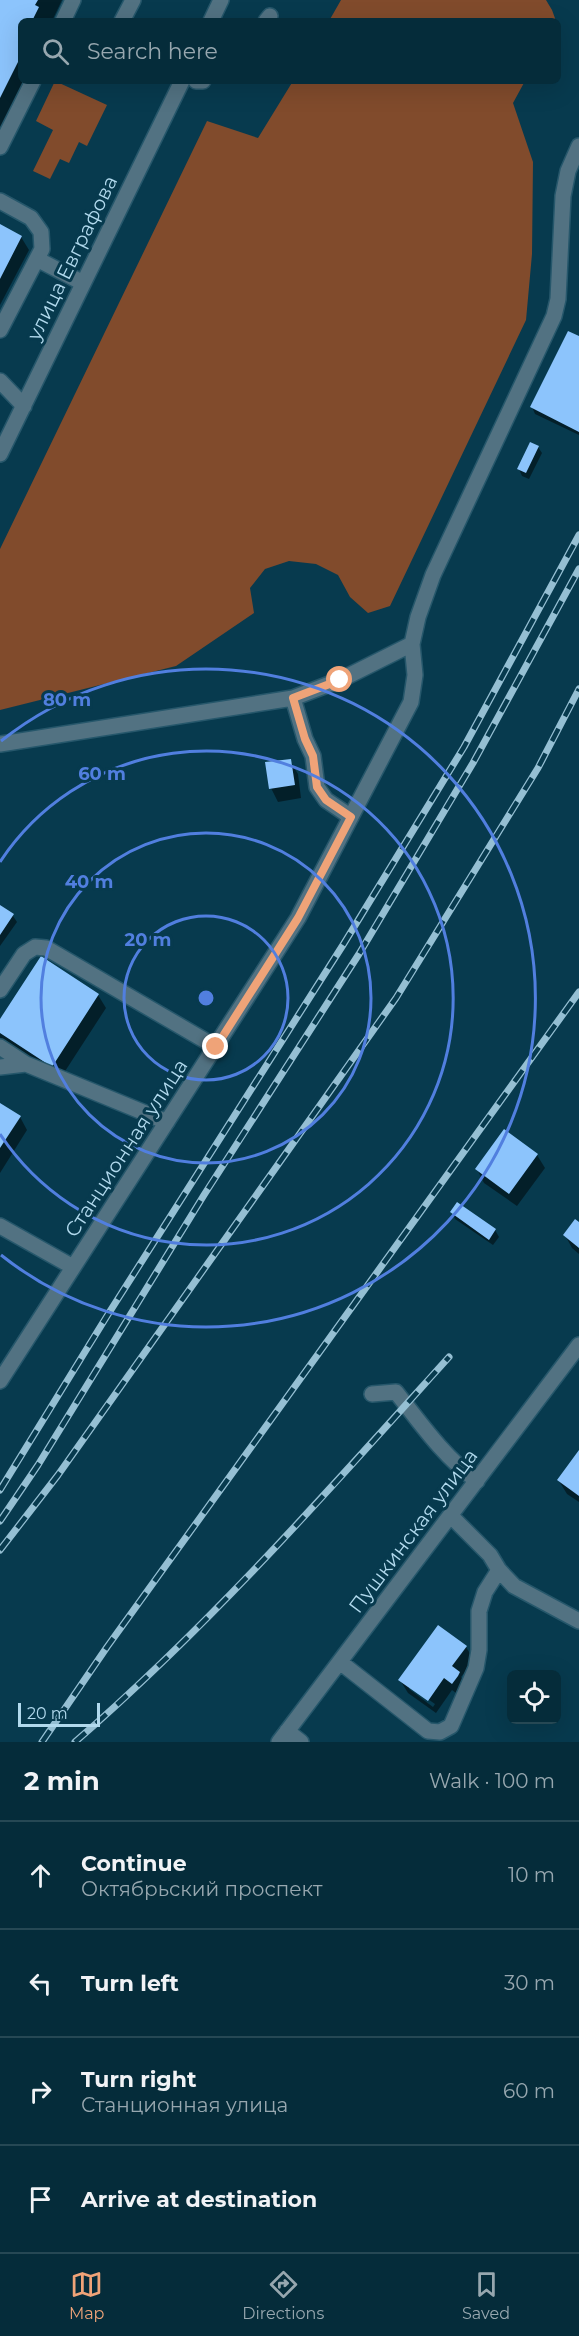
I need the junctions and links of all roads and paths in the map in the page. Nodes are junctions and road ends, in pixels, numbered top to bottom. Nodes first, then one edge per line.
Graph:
1 (73, 0) edge
2 (133, 0) edge
3 (221, 0) edge
4 (64, 18) edge
5 (124, 18) edge
6 (212, 18) edge
7 (32, 84) edge
8 (181, 84) edge
9 (579, 146) edge
10 (0, 147) edge
11 (0, 201) edge
12 (37, 259) junction
13 (83, 283) junction
14 (0, 330) edge
15 (0, 381) edge
16 (24, 406) junction
17 (0, 454) edge
18 (412, 644) junction
19 (293, 698) junction
20 (0, 744) edge
21 (351, 817) junction
22 (0, 990) edge
23 (0, 1047) edge
24 (216, 1047) junction
25 (26, 1064) junction
26 (0, 1067) edge
27 (167, 1122) junction
28 (0, 1226) edge
29 (73, 1267) junction
30 (579, 1345) edge
31 (0, 1381) edge
32 (372, 1394) dead end
33 (477, 1481) junction
34 (451, 1516) junction
35 (499, 1570) junction
36 (579, 1621) edge
37 (340, 1662) junction
38 (283, 1737) edge
39 (301, 1742) edge

1 - 4 street
2 - 5 street
3 - 6 street
7 - 10 street
8 - 13 street, улица Евграфова
9 - 18 street, Станционная улица
11 - 12 street
12 - 13 street
12 - 14 street
13 - 16 street, улица Евграфова
15 - 16 street
16 - 17 street, улица Евграфова
18 - 19 street
18 - 21 street, Станционная улица
19 - 20 street
19 - 21 street
21 - 24 street, Станционная улица
22 - 24 street
23 - 25 street
24 - 27 street, Станционная улица
25 - 26 street
25 - 27 street
27 - 29 street, Станционная улица
28 - 29 street
29 - 31 street, Станционная улица
30 - 33 street, Пушкинская улица
32 - 33 street
33 - 34 street, Пушкинская улица
34 - 35 street
34 - 37 street, Пушкинская улица
35 - 36 street
35 - 37 street
37 - 38 street, Пушкинская улица
38 - 39 street

